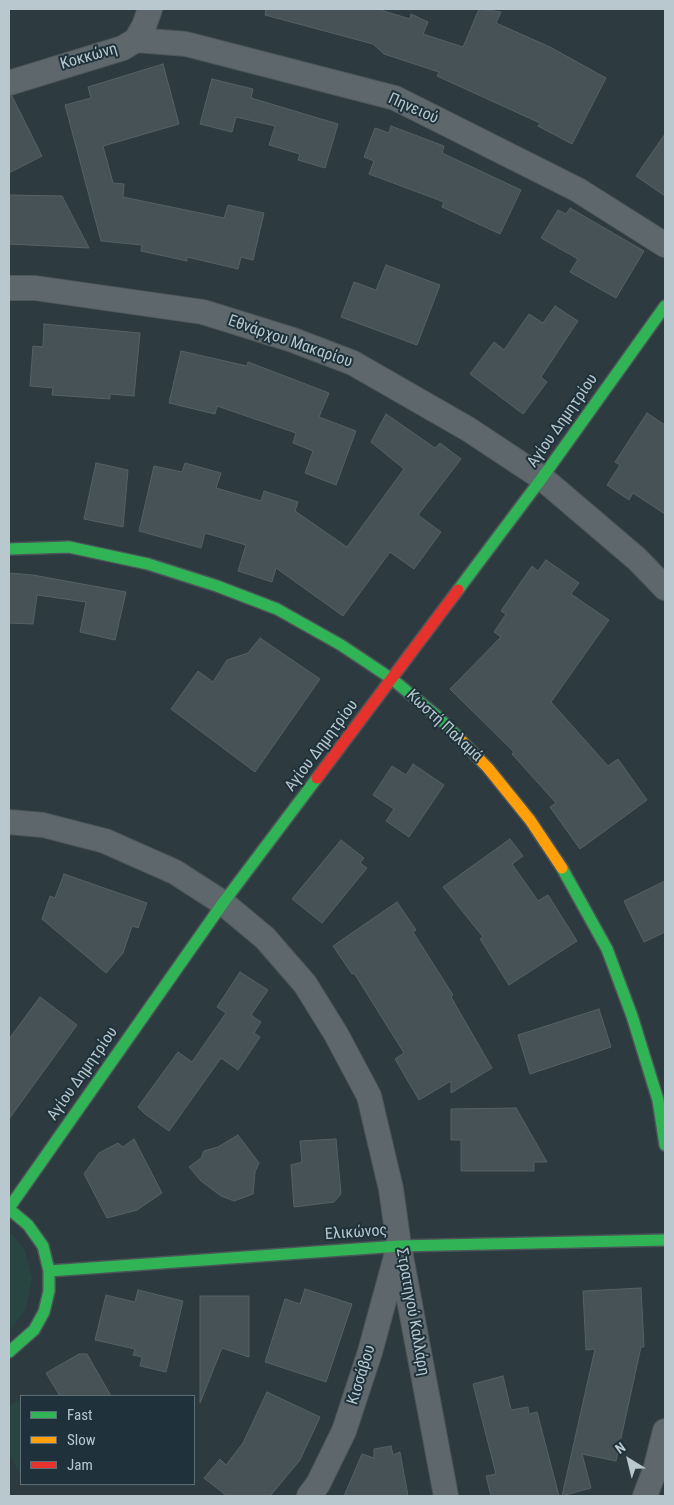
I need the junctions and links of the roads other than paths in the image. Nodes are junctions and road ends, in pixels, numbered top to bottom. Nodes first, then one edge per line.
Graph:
1 (150, 9) edge
2 (136, 40) junction
3 (9, 83) edge
4 (665, 245) edge
5 (9, 288) edge
6 (665, 306) edge
7 (542, 478) junction
8 (9, 549) edge
9 (665, 588) edge
10 (392, 679) junction
11 (9, 822) edge
12 (224, 903) junction
13 (665, 1145) edge
14 (9, 1208) edge
15 (665, 1240) edge
16 (399, 1246) junction
17 (50, 1271) junction
18 (9, 1352) edge
19 (665, 1431) edge
20 (309, 1496) edge
21 (446, 1496) edge
22 (645, 1496) edge

1 - 2 street, Κοκκώνη
2 - 3 street, Κοκκώνη
2 - 4 street, Πηνειού
5 - 7 street, Εθνάρχου Μακαρίου
6 - 7 street, Αγίου Δημητρίου
7 - 9 street, Εθνάρχου Μακαρίου
7 - 10 street, Αγίου Δημητρίου
8 - 10 street, Κωστή Παλαμά
10 - 12 street, Αγίου Δημητρίου
10 - 13 street, Κωστή Παλαμά
11 - 12 street, Στρατηγού Καλλάρη
12 - 14 street, Αγίου Δημητρίου
12 - 16 street, Στρατηγού Καλλάρη
14 - 17 street
15 - 16 street, Ελικώνος
16 - 17 street, Ελικώνος
16 - 20 street, Κισσάβου
16 - 21 street, Στρατηγού Καλλάρη
17 - 18 street
19 - 22 street

